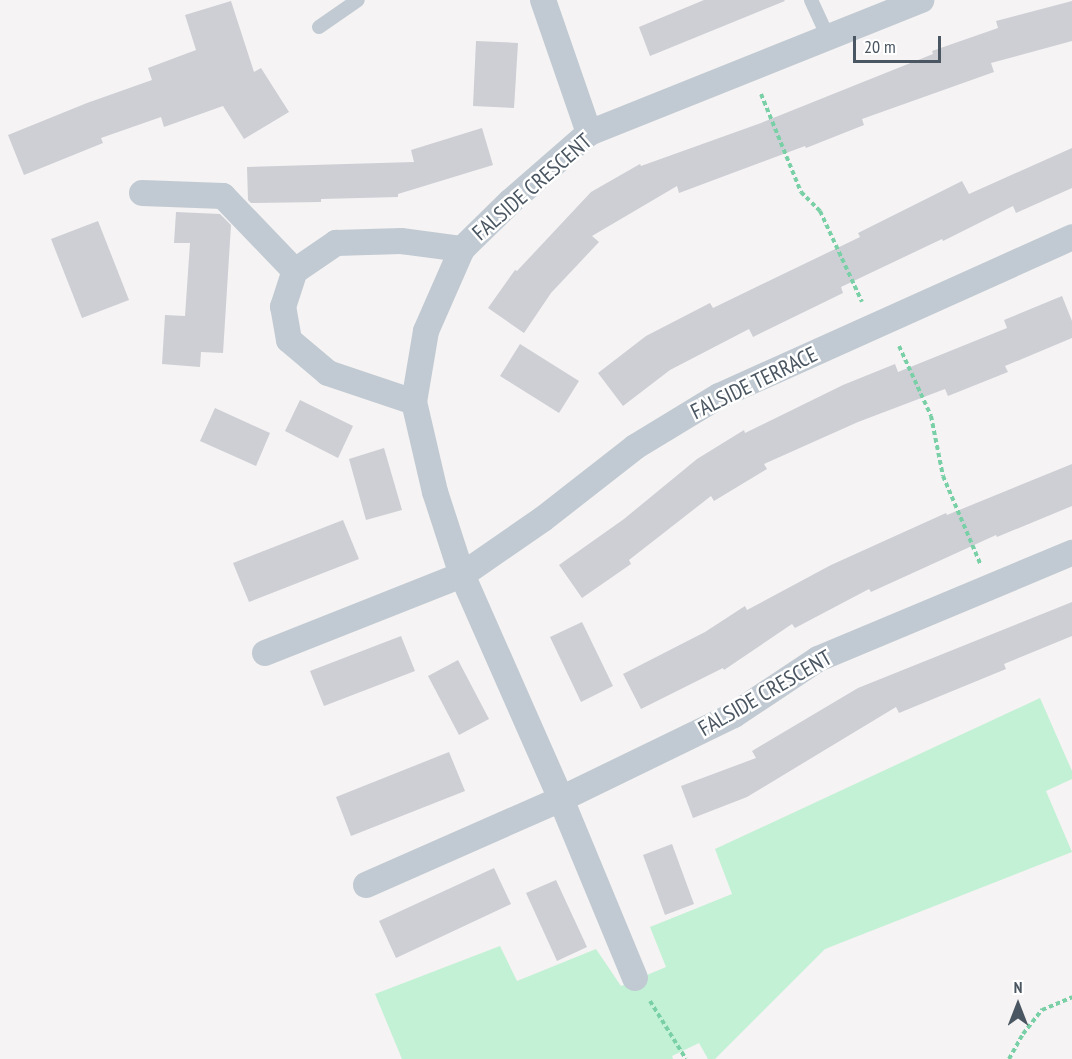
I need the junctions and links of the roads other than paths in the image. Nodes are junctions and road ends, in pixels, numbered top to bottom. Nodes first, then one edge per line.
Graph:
1 (358, 0) edge
2 (543, 0) edge
3 (811, 0) edge
4 (921, 0) edge
5 (319, 27) dead end
6 (828, 37) junction
7 (589, 134) junction
8 (142, 194) dead end
9 (1072, 237) edge
10 (462, 249) junction
11 (295, 271) junction
12 (414, 402) junction
13 (1072, 553) edge
14 (462, 575) junction
15 (265, 653) dead end
16 (561, 799) junction
17 (366, 885) dead end
18 (635, 978) road end

1 - 5 lane
2 - 7 street
3 - 6 lane
4 - 6 street, FALSIDE CRESCENT
6 - 7 street, FALSIDE CRESCENT
7 - 10 street, FALSIDE CRESCENT
8 - 11 street
9 - 14 street, FALSIDE TERRACE
10 - 11 street
10 - 12 street, FALSIDE CRESCENT
11 - 12 street
12 - 14 street, FALSIDE CRESCENT
13 - 16 street, FALSIDE CRESCENT
14 - 15 street
14 - 16 street, FALSIDE CRESCENT
16 - 17 street, FALSIDE CRESCENT
16 - 18 street, FALSIDE CRESCENT

